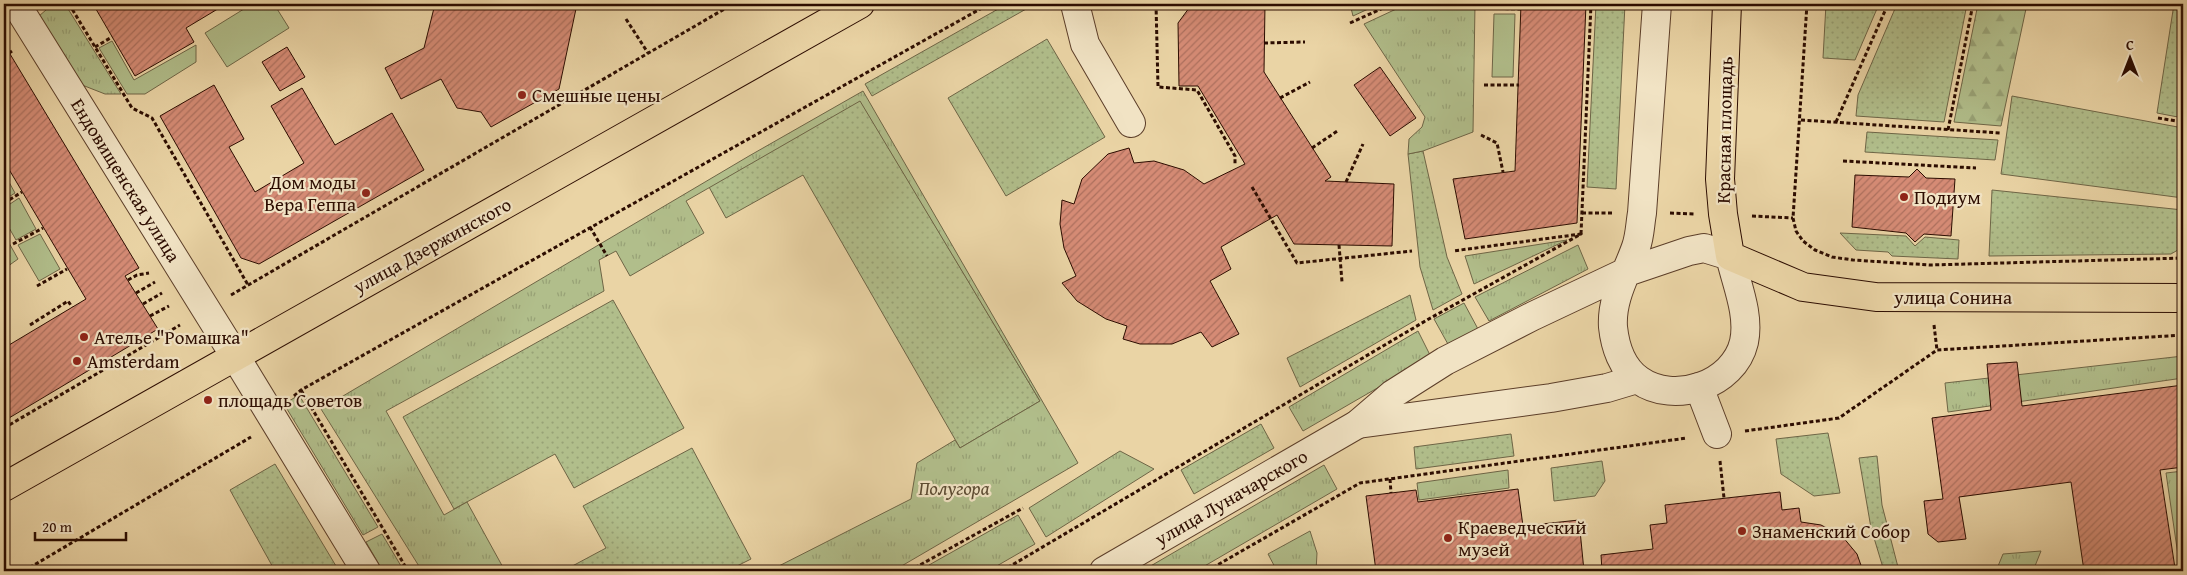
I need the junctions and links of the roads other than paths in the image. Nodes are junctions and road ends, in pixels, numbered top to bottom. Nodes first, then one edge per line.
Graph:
1 (16, 4) edge
2 (860, 4) edge
3 (1075, 4) edge
4 (1657, 4) edge
5 (1727, 4) edge
6 (1131, 123) dead end
7 (1730, 256) junction
8 (1624, 273) junction
9 (2183, 298) edge
10 (235, 356) junction
11 (1637, 379) junction
12 (1699, 387) junction
13 (1358, 424) junction
14 (1717, 434) road end
15 (4, 488) edge
16 (366, 571) edge
17 (1104, 571) edge

1 - 10 street, Ендовищенская улица
2 - 10 main road, улица Дзержинского
3 - 6 street
4 - 8 street
5 - 7 main road, Красная площадь
7 - 8 street
7 - 9 main road, улица Сонина
7 - 12 street
8 - 11 street
8 - 13 street
10 - 15 main road, улица Дзержинского
10 - 16 street
11 - 12 street
11 - 13 street
12 - 14 street
13 - 17 street, улица Луначарского

